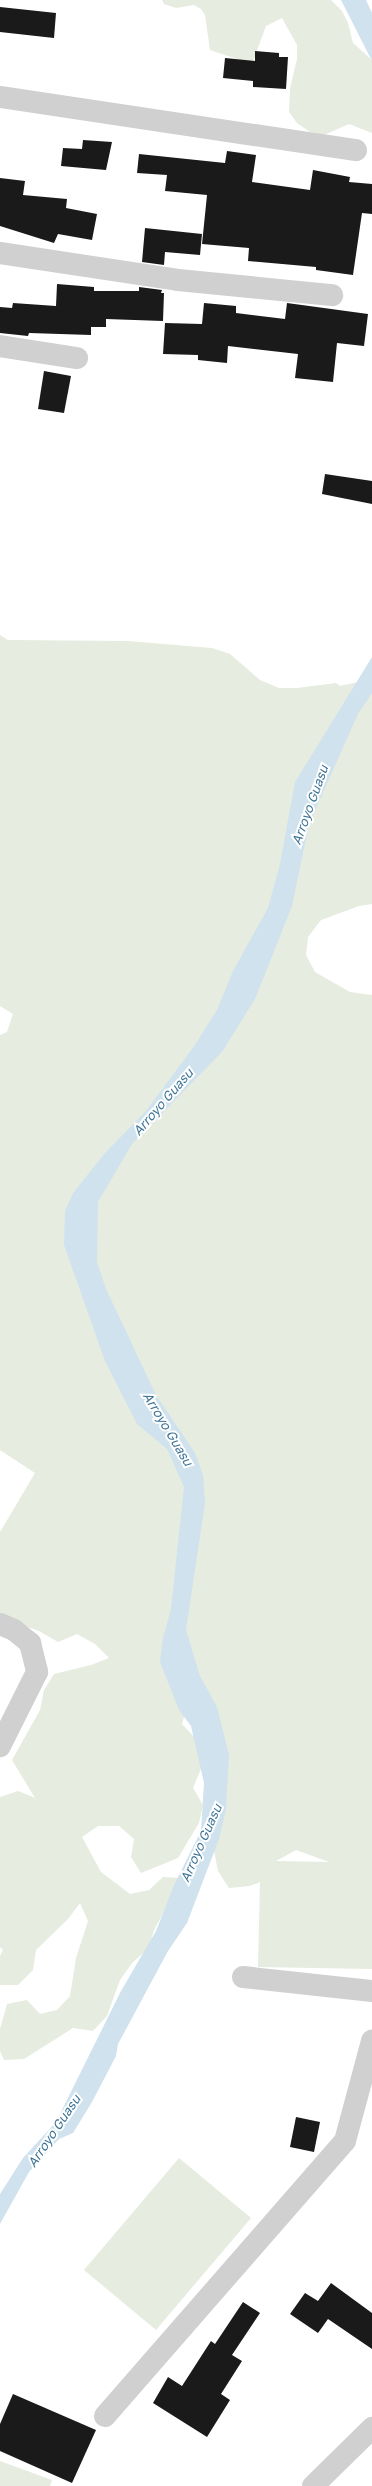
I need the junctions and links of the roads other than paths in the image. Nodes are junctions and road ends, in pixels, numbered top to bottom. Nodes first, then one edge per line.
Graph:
1 (0, 97) edge
2 (356, 150) dead end
3 (0, 253) edge
4 (332, 295) dead end
5 (0, 346) edge
6 (77, 358) dead end
7 (0, 1624) edge
8 (0, 1746) edge
9 (243, 1977) dead end
10 (372, 1991) edge
11 (372, 2041) edge
12 (105, 2416) dead end
13 (372, 2428) edge
14 (313, 2486) edge

1 - 2 street
3 - 4 street
5 - 6 street
7 - 8 street
9 - 10 street
11 - 12 street
13 - 14 street

